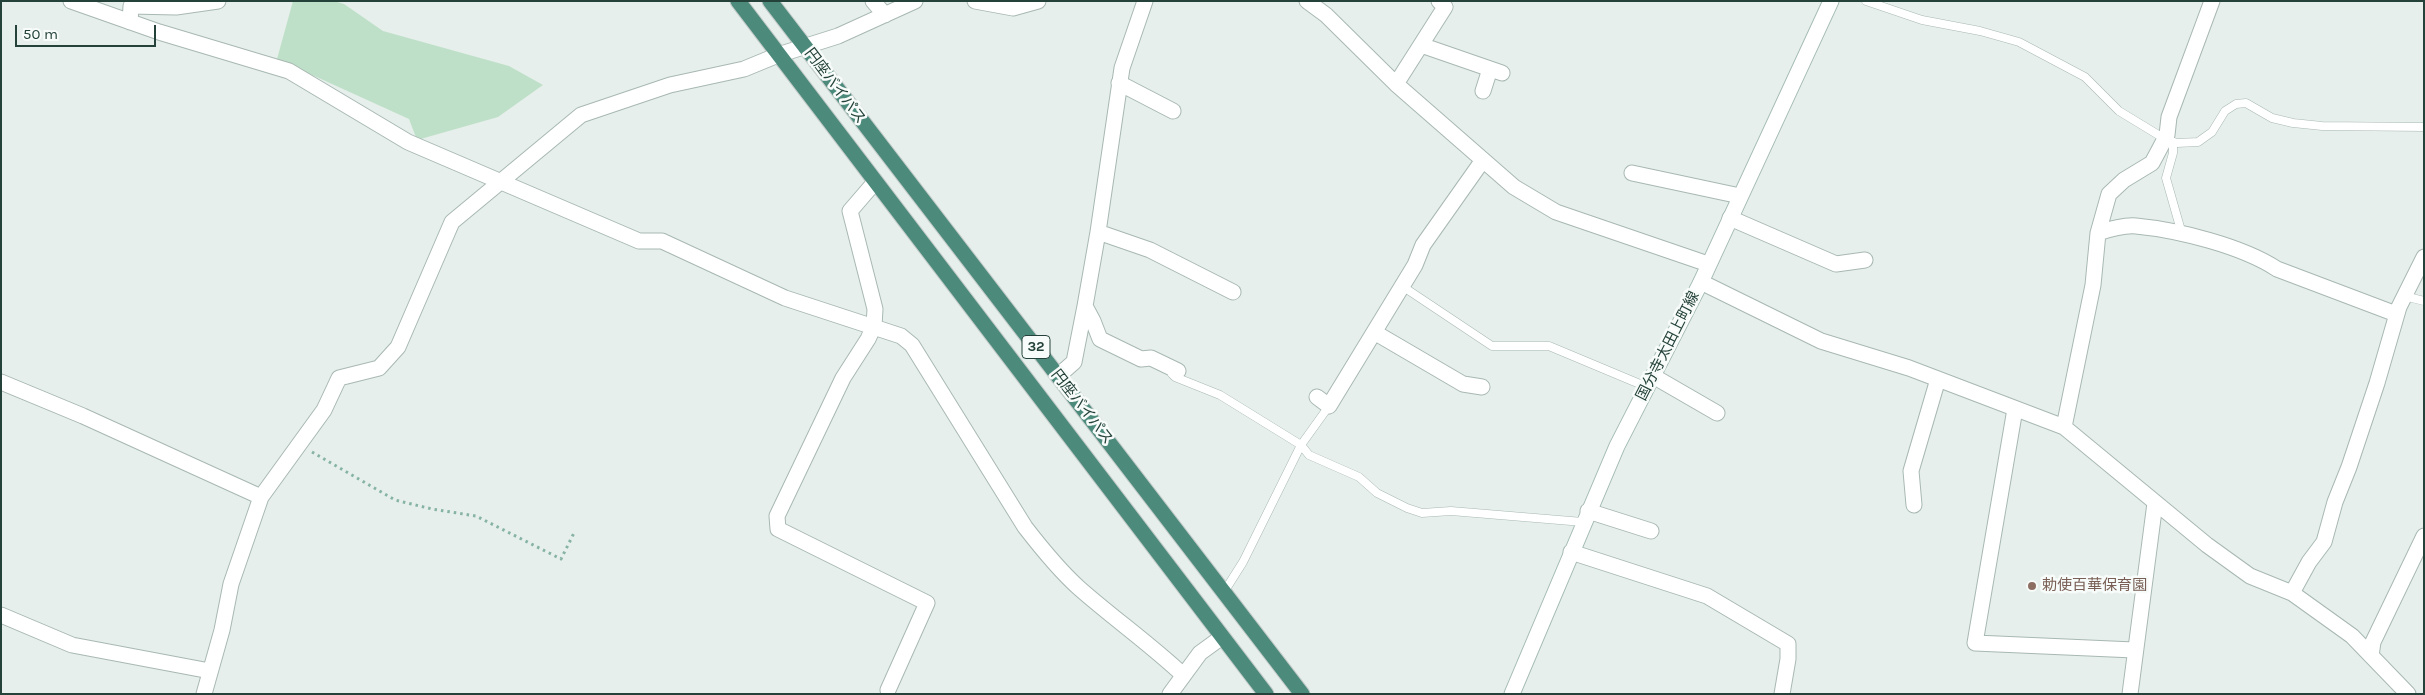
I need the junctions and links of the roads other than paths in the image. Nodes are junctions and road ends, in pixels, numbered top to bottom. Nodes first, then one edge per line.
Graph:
1 (71, 1) edge
2 (218, 1) edge
3 (738, 1) edge
4 (770, 1) edge
5 (873, 1) edge
6 (915, 1) edge
7 (975, 1) edge
8 (1038, 1) edge
9 (1145, 1) edge
10 (1307, 1) edge
11 (1440, 1) edge
12 (1831, 1) edge
13 (1866, 1) edge
14 (2212, 1) edge
15 (885, 15) junction
16 (130, 22) junction
17 (804, 45) junction
18 (1421, 45) junction
19 (778, 54) junction
20 (1119, 83) junction
21 (1396, 84) junction
22 (1484, 92) dead end
23 (1173, 111) dead end
24 (2424, 127) edge
25 (2169, 140) junction
26 (1483, 160) junction
27 (1632, 173) dead end
28 (501, 182) junction
29 (875, 182) junction
30 (1740, 196) junction
31 (1730, 218) junction
32 (1098, 232) junction
33 (2098, 233) junction
34 (2182, 235) junction
35 (2424, 257) edge
36 (1864, 260) dead end
37 (1708, 264) junction
38 (1700, 282) junction
39 (1402, 286) junction
40 (1233, 292) dead end
41 (2404, 296) junction
42 (2424, 301) edge
43 (1084, 306) junction
44 (2396, 314) junction
45 (874, 326) junction
46 (1374, 332) junction
47 (1172, 368) joint
48 (1058, 376) junction
49 (1938, 379) junction
50 (1650, 381) junction
51 (1, 382) edge
52 (1482, 387) dead end
53 (1323, 401) joint
54 (2015, 410) junction
55 (1717, 413) dead end
56 (2064, 427) junction
57 (1301, 445) junction
58 (261, 497) junction
59 (2155, 503) junction
60 (1914, 505) dead end
61 (1586, 516) junction
62 (1651, 531) dead end
63 (2424, 536) edge
64 (1571, 552) junction
65 (1224, 592) junction
66 (2292, 593) junction
67 (1, 616) edge
68 (1222, 637) junction
69 (2134, 650) junction
70 (2371, 656) junction
71 (210, 671) junction
72 (1183, 676) junction
73 (888, 690) dead end
74 (1172, 693) edge
75 (204, 694) edge
76 (1266, 694) edge
77 (1302, 694) edge
78 (1512, 694) edge
79 (1782, 694) edge
80 (2130, 694) edge
81 (2408, 694) edge

1 - 16 street
2 - 16 street
3 - 19 highway, 円座バイパス / 32
4 - 17 highway, 円座バイパス / 32
5 - 15 street
6 - 15 street
7 - 8 street
9 - 20 street
10 - 21 street
11 - 18 street
12 - 30 street, 国分寺太田上町線
13 - 25 lane
14 - 25 street
15 - 17 street
16 - 28 street
17 - 19 street
17 - 48 highway, 円座バイパス / 32
18 - 21 street
18 - 22 street
19 - 28 street
19 - 29 highway, 円座バイパス / 32
20 - 23 street
20 - 32 street
21 - 26 street
24 - 25 lane
25 - 33 street
25 - 34 lane
26 - 37 street
26 - 39 street
27 - 30 street
28 - 45 street
28 - 58 street
29 - 45 street
29 - 68 highway, 円座バイパス / 32
30 - 31 street, 国分寺太田上町線
31 - 36 street
31 - 37 street, 国分寺太田上町線
32 - 40 street
32 - 43 street
33 - 34 street
33 - 56 street
34 - 44 street
35 - 41 street
37 - 38 street, 国分寺太田上町線
38 - 49 street
38 - 50 street, 国分寺太田上町線
39 - 46 street
39 - 50 lane
41 - 42 lane
41 - 44 street
43 - 47 street
43 - 48 street
44 - 66 street
45 - 72 street
45 - 73 street
46 - 52 street
46 - 53 street
47 - 57 lane
48 - 65 highway, 円座バイパス / 32
49 - 54 street
49 - 60 street
50 - 55 street
50 - 61 street, 国分寺太田上町線
51 - 58 street
53 - 57 lane
54 - 56 street
54 - 69 street
56 - 59 street
57 - 61 lane
57 - 65 lane
58 - 71 street
59 - 66 street
59 - 69 street
61 - 62 street
61 - 64 street, 国分寺太田上町線
63 - 70 street
64 - 78 street, 国分寺太田上町線
64 - 79 street
65 - 77 highway, 円座バイパス / 32
66 - 70 street
67 - 71 street
68 - 72 street
68 - 76 highway, 円座バイパス / 32
69 - 80 street
70 - 81 street
71 - 75 street
72 - 74 street

